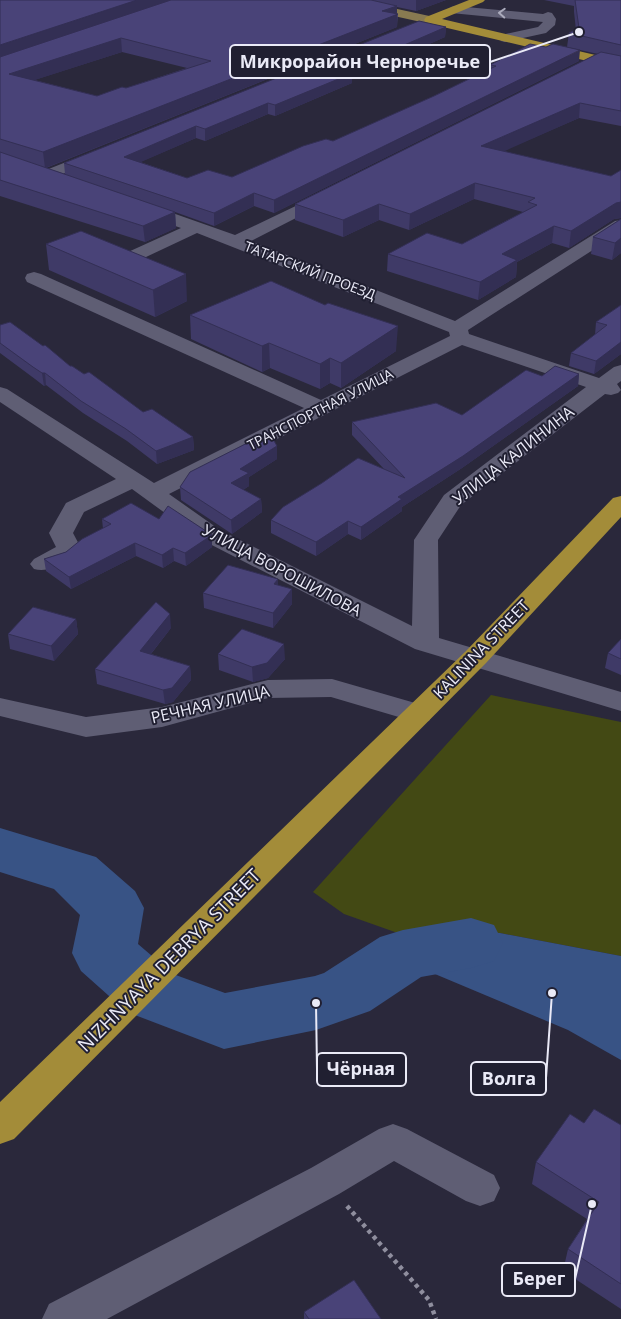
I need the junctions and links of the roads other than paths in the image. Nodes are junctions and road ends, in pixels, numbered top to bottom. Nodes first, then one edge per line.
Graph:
1 (340, 0) edge
2 (479, 0) edge
3 (526, 3) dead end
4 (455, 10) junction
5 (550, 19) junction
6 (430, 20) junction
7 (411, 27) edge
8 (505, 38) junction
9 (613, 52) edge
10 (598, 59) junction
11 (621, 64) edge
12 (573, 72) edge
13 (111, 149) edge
14 (75, 185) edge
15 (343, 188) edge
16 (122, 201) edge
17 (621, 225) edge
18 (196, 227) junction
19 (236, 241) junction
20 (123, 261) edge
21 (34, 278) dead end
22 (459, 333) junction
23 (611, 382) edge
24 (0, 393) edge
25 (321, 408) junction
26 (133, 480) junction
27 (153, 493) junction
28 (621, 503) edge
29 (43, 564) edge
30 (425, 643) junction
31 (476, 657) junction
32 (621, 702) edge
33 (0, 707) edge
34 (419, 714) junction
35 (338, 793) joint
36 (0, 1127) edge
37 (480, 1188) dead end
38 (64, 1319) edge

1 - 6 main road
2 - 4 highway
3 - 5 street
5 -> 4 street
4 - 6 highway
5 - 8 street
6 - 7 street
6 - 8 highway
8 - 10 highway
9 - 10 highway
10 - 11 highway
10 - 12 street
13 - 14 street
15 - 19 street
16 - 18 street, ТАТАРСКИЙ ПРОЕЗД
17 - 22 street, ТРАНСПОРТНАЯ УЛИЦА
18 - 19 street, ТАТАРСКИЙ ПРОЕЗД
18 - 20 street
19 - 22 street, ТАТАРСКИЙ ПРОЕЗД
21 - 25 street
22 - 23 street, ТАТАРСКИЙ ПРОЕЗД
22 - 25 street, ТРАНСПОРТНАЯ УЛИЦА
23 - 30 street, УЛИЦА КАЛИНИНА
24 - 26 street, УЛИЦА ВОРОШИЛОВА
25 - 27 street, ТРАНСПОРТНАЯ УЛИЦА
26 - 27 street, УЛИЦА ВОРОШИЛОВА
26 - 29 street
27 - 30 street, УЛИЦА ВОРОШИЛОВА
28 - 31 highway, KALININA STREET
30 - 31 street, УЛИЦА ВОРОШИЛОВА
31 - 32 street, УЛИЦА ВОРОШИЛОВА
31 - 34 highway, KALININA STREET
33 - 34 street, РЕЧНАЯ УЛИЦА
34 - 35 highway, KALININA STREET
35 - 36 highway, NIZHNYAYA DEBRYA STREET
37 - 38 street

